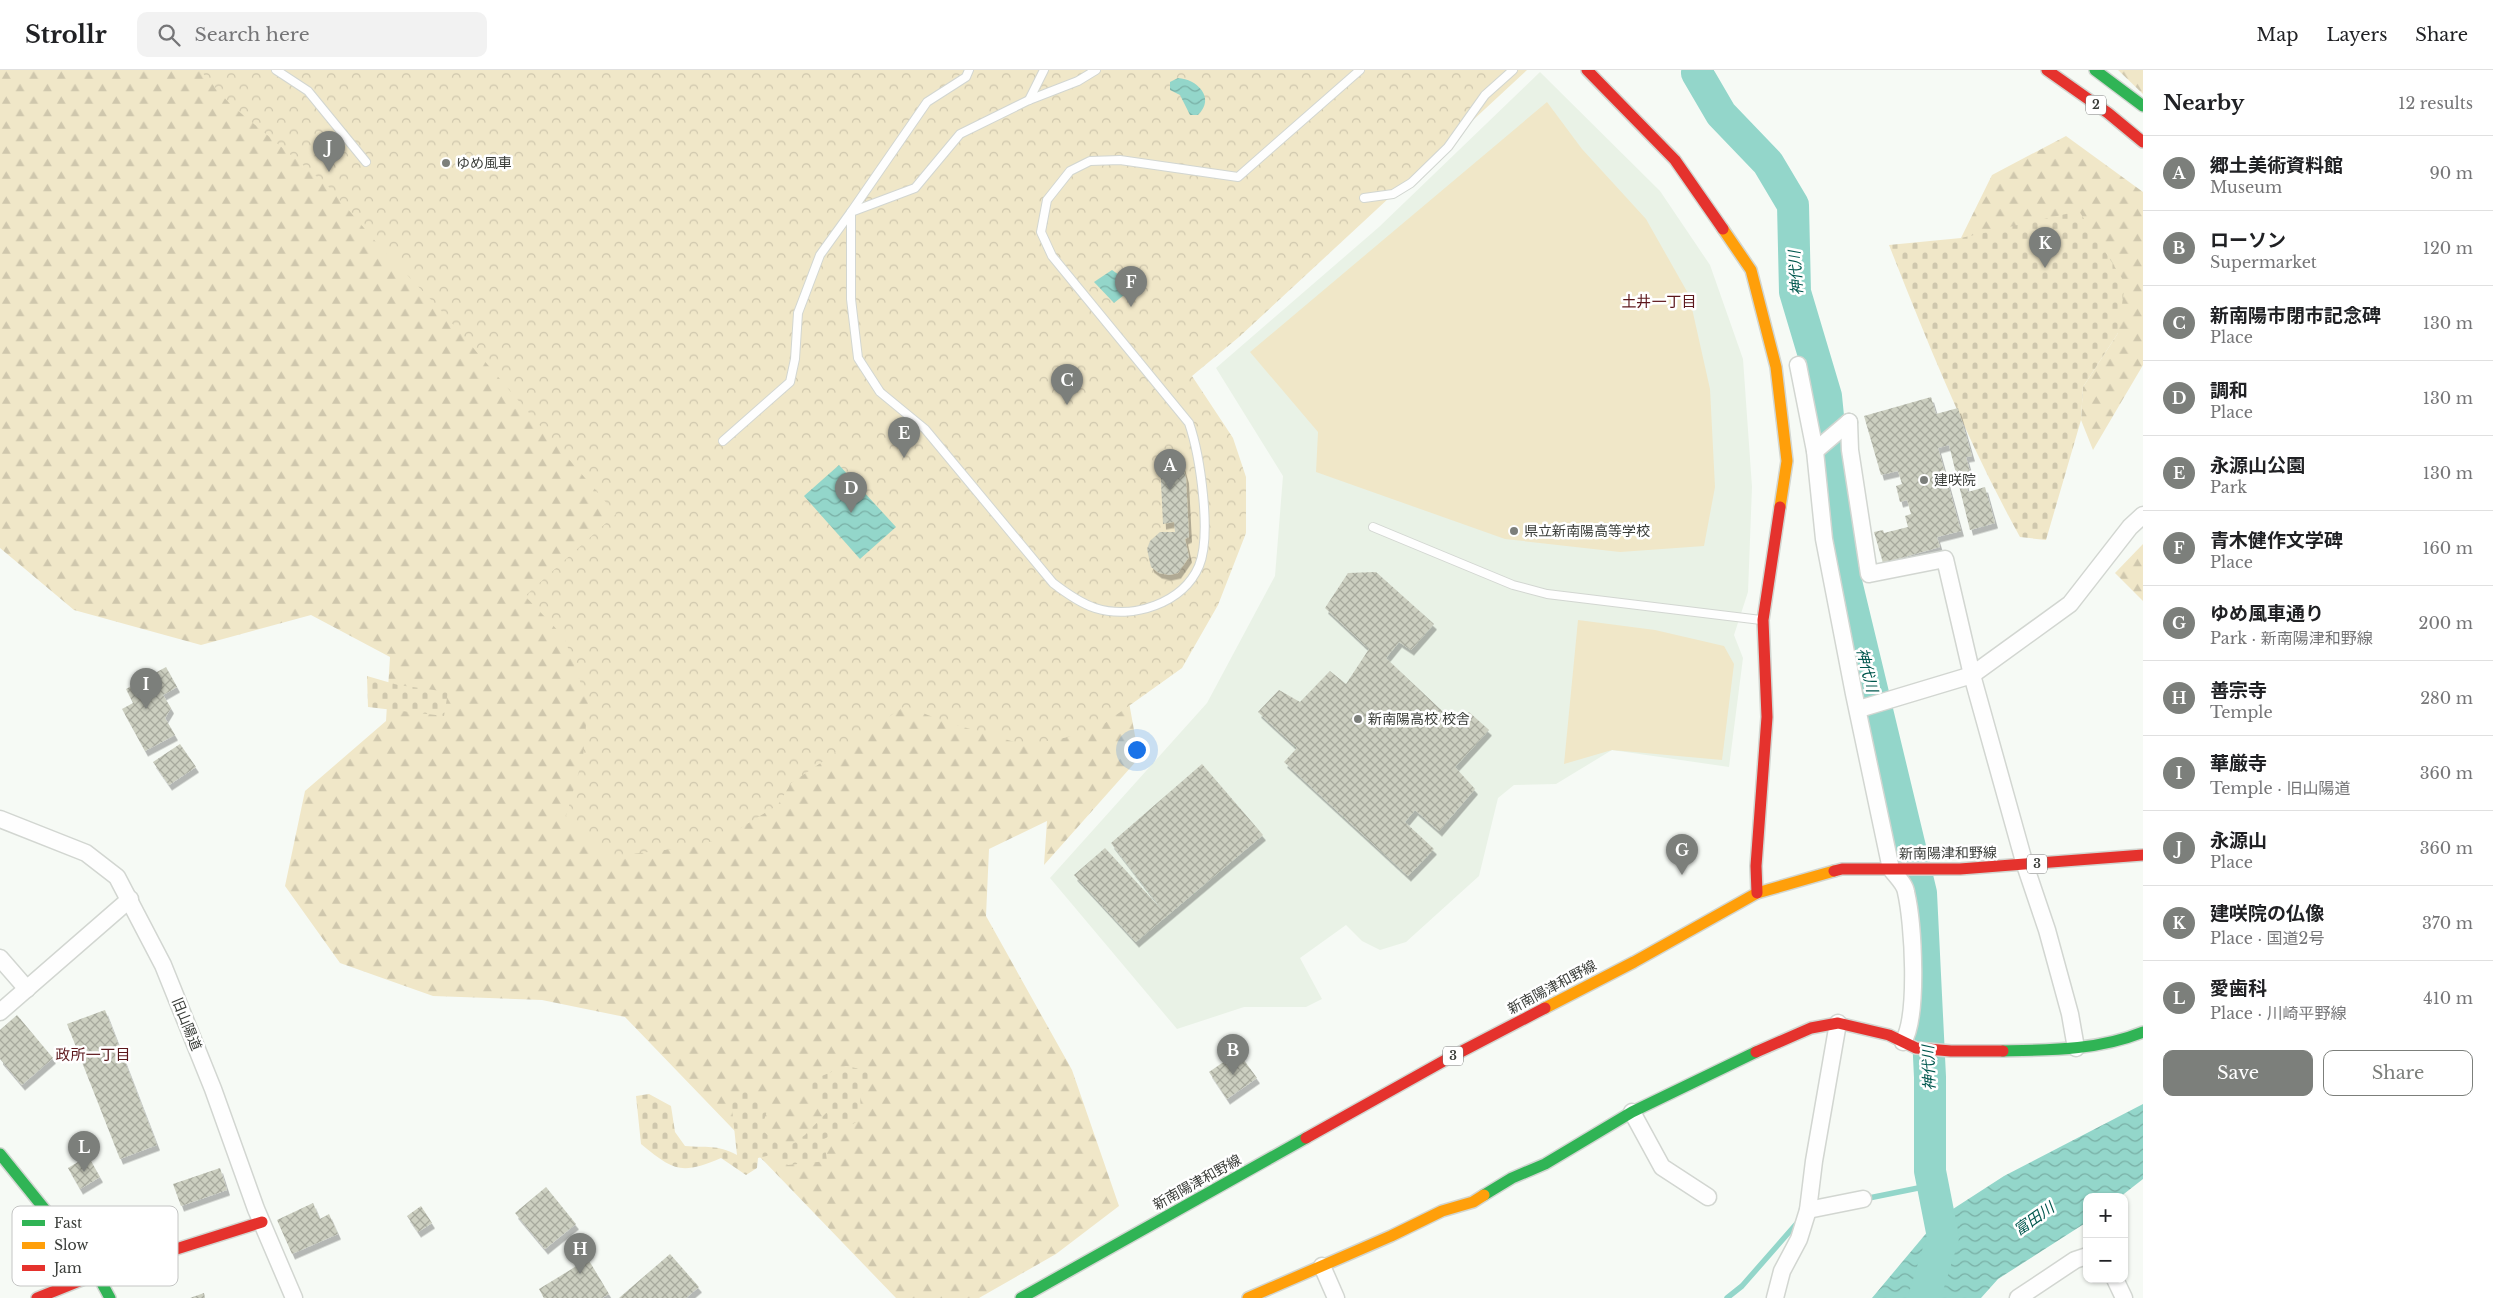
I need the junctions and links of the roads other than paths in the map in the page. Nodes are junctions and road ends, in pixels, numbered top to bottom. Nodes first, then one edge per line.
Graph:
1 (276, 70) edge
2 (969, 70) edge
3 (1044, 70) edge
4 (1096, 70) edge
5 (1360, 70) edge
6 (1513, 70) edge
7 (1587, 70) edge
8 (2047, 70) edge
9 (2095, 70) edge
10 (1029, 100) junction
11 (2143, 106) edge
12 (2143, 142) edge
13 (366, 162) dead end
14 (1364, 198) dead end
15 (851, 212) junction
16 (1798, 365) dead end
17 (723, 441) dead end
18 (1815, 450) junction
19 (2143, 514) edge
20 (1373, 527) dead end
21 (1763, 620) junction
22 (1972, 675) junction
23 (1858, 709) junction
24 (0, 819) edge
25 (2143, 855) edge
26 (2025, 866) junction
27 (1898, 869) junction
28 (1757, 893) junction
29 (130, 899) junction
30 (0, 958) edge
31 (27, 988) junction
32 (0, 1012) edge
33 (1838, 1023) junction
34 (2143, 1032) edge
35 (1909, 1045) junction
36 (2076, 1048) junction
37 (1632, 1112) junction
38 (0, 1154) edge
39 (1708, 1197) dead end
40 (1863, 1199) dead end
41 (42, 1206) edge
42 (1808, 1210) junction
43 (262, 1222) junction
44 (178, 1248) edge
45 (2083, 1257) edge
46 (1322, 1266) junction
47 (2117, 1283) edge
48 (67, 1286) edge
49 (104, 1286) edge
50 (1272, 1294) edge
51 (37, 1298) edge
52 (110, 1298) edge
53 (294, 1298) edge
54 (1021, 1298) edge
55 (1248, 1298) edge
56 (1336, 1298) edge
57 (1775, 1298) edge
58 (2018, 1298) edge
59 (2124, 1298) edge

1 - 13 lane
2 - 15 lane
3 - 10 lane
4 - 10 lane
5 - 15 lane
6 - 14 lane
7 - 21 main road
8 - 12 main road, 2
9 - 11 main road, 2
10 - 15 lane
15 - 17 lane
16 - 18 street
18 - 22 street
18 - 23 street
19 - 22 street
20 - 21 lane
21 - 28 main road
22 - 23 street
22 - 26 street
23 - 27 street
24 - 29 street, 旧山陽道
25 - 26 main road, 新南陽津和野線 / 3
26 - 27 main road, 新南陽津和野線 / 3
26 - 36 street
27 - 28 main road, 新南陽津和野線 / 3
27 - 35 street
28 - 54 main road, 新南陽津和野線 / 3
29 - 31 street
29 - 43 street, 旧山陽道
30 - 31 street
31 - 32 street
33 - 35 main road
33 - 37 main road
33 - 42 street
34 - 36 main road
35 - 36 main road
37 - 39 street
37 - 46 main road
38 - 41 main road
40 - 42 street
42 - 57 street
43 - 44 main road
43 - 53 street, 旧山陽道
45 - 58 street
46 - 50 main road
46 - 56 street
47 - 59 street
48 - 51 main road
49 - 52 main road
50 - 55 main road

